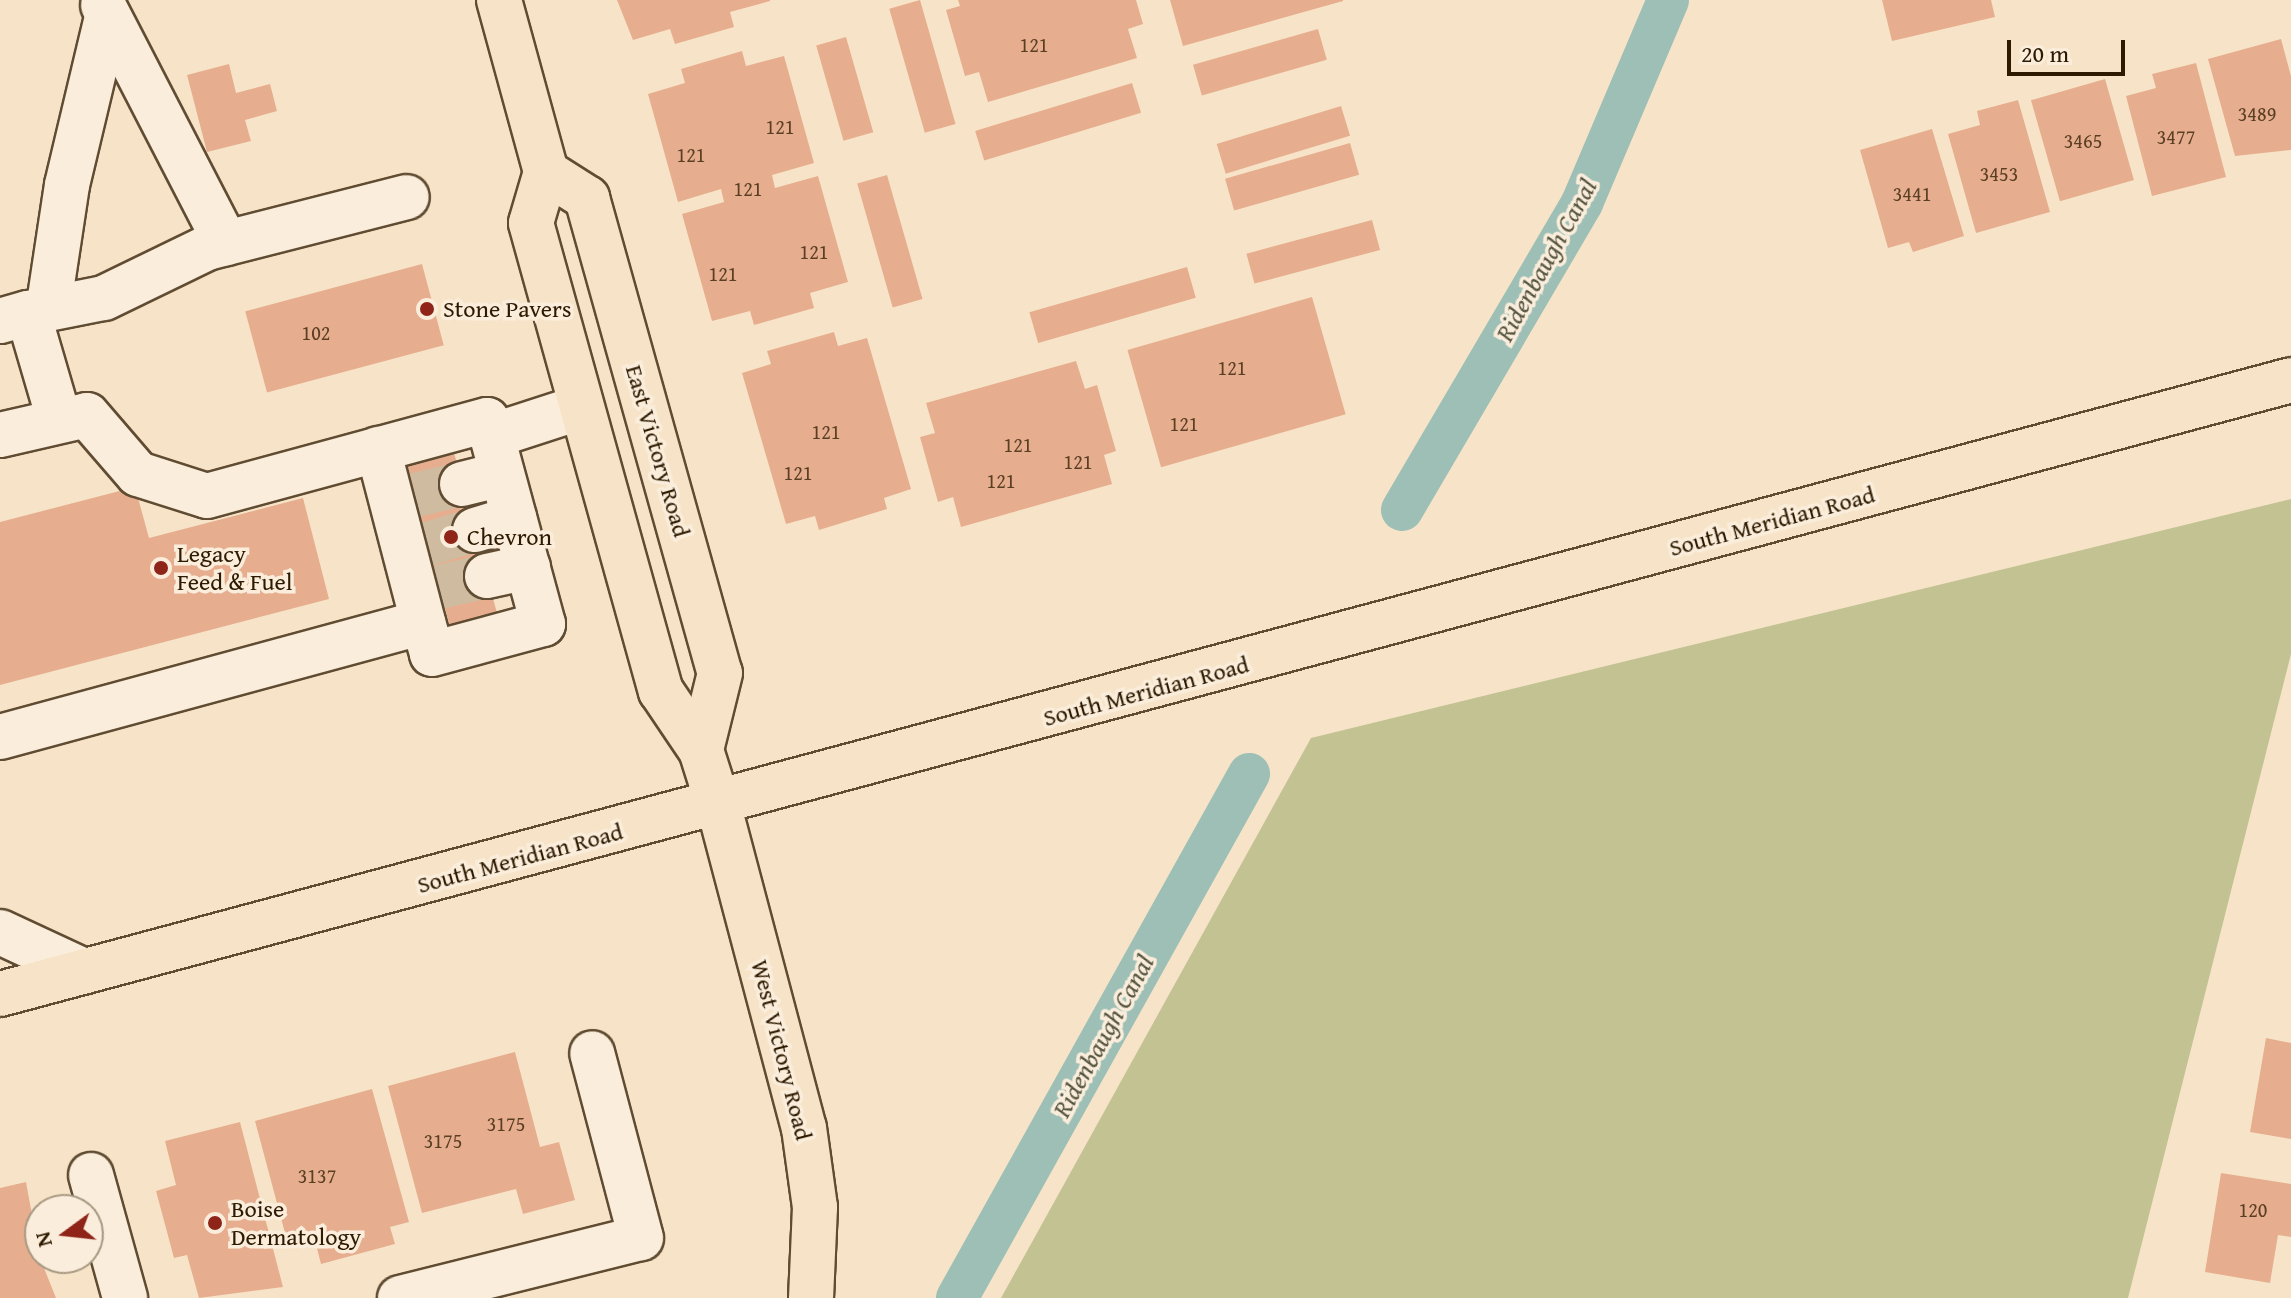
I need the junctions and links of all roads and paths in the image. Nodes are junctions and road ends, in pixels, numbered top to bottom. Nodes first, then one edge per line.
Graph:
1 (499, 0) edge
2 (104, 10) edge
3 (546, 172) junction
4 (407, 197) dead end
5 (226, 243) junction
6 (26, 312) edge
7 (2291, 380) edge
8 (581, 407) junction
9 (59, 419) junction
10 (0, 435) edge
11 (378, 449) junction
12 (485, 465) junction
13 (426, 601) junction
14 (0, 737) edge
15 (701, 750) junction
16 (719, 807) junction
17 (0, 932) edge
18 (84, 971) junction
19 (0, 994) edge
20 (592, 1053) dead end
21 (91, 1175) dead end
22 (125, 1298) edge
23 (400, 1298) edge
24 (811, 1298) edge

1 - 3 main road
2 - 5 lane
2 - 6 lane
3 - 8 main road
3 - 15 main road, East Victory Road
4 - 5 lane
5 - 6 lane
6 - 9 lane
7 - 16 main road, South Meridian Road
8 - 12 lane
8 - 15 main road
9 - 10 lane
9 - 11 lane
11 - 12 lane
11 - 13 lane
12 - 13 lane
13 - 14 lane
15 - 16 main road
16 - 18 main road, South Meridian Road
16 - 24 main road, West Victory Road
17 - 18 lane
18 - 19 main road, South Meridian Road
20 - 23 lane
21 - 22 lane

